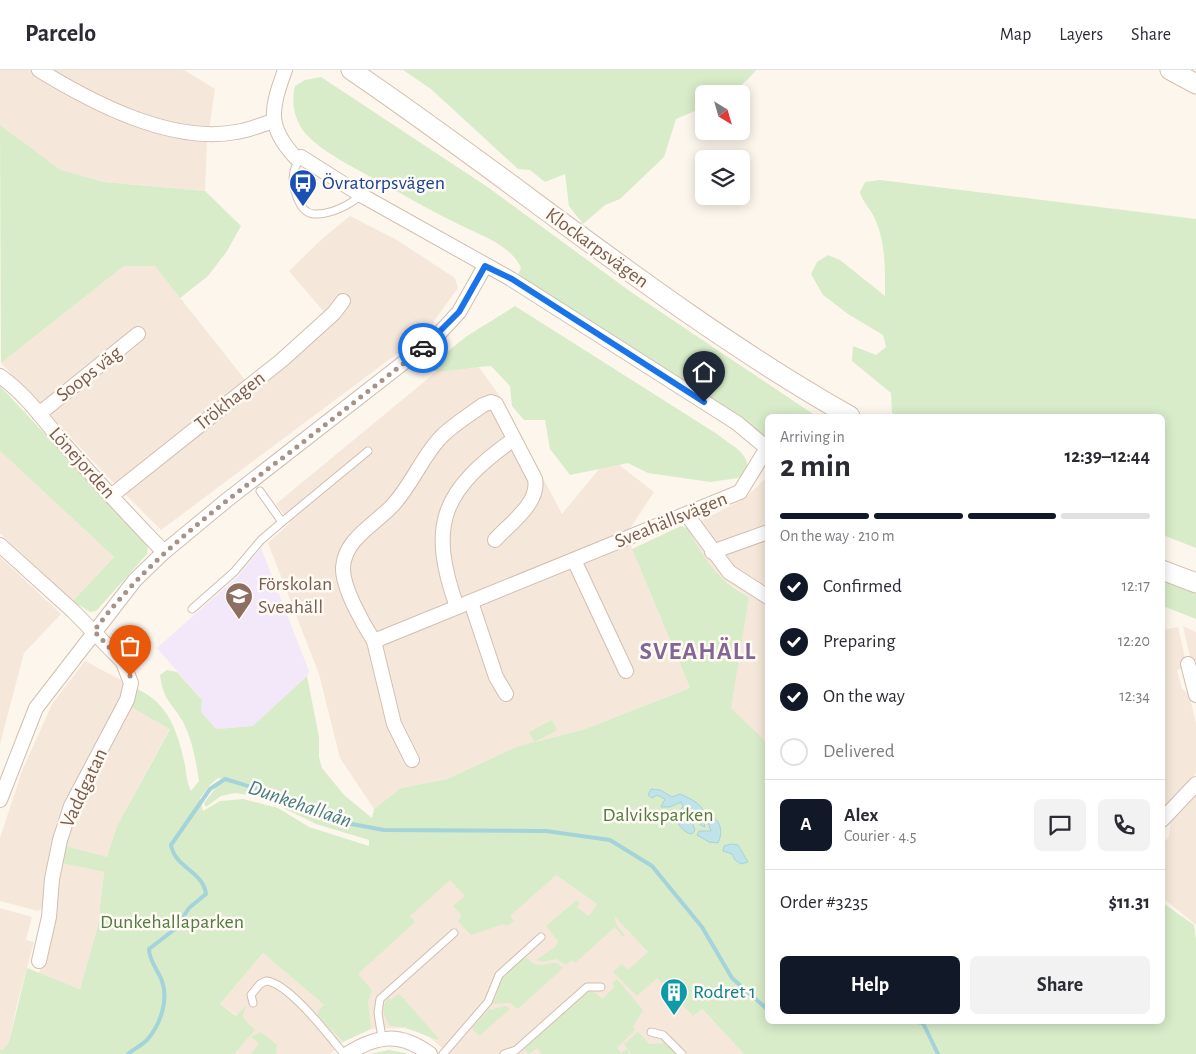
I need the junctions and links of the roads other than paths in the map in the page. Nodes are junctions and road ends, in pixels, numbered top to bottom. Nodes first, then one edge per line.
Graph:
1 (40, 70) edge
2 (285, 70) edge
3 (351, 70) edge
4 (1170, 70) edge
5 (1196, 84) edge
6 (273, 121) junction
7 (301, 157) junction
8 (361, 195) junction
9 (485, 266) junction
10 (343, 301) dead end
11 (138, 334) dead end
12 (0, 376) edge
13 (39, 414) junction
14 (846, 414) edge
15 (514, 439) junction
16 (765, 446) edge
17 (368, 451) dead end
18 (765, 451) edge
19 (260, 491) dead end
20 (111, 496) junction
21 (687, 515) junction
22 (282, 522) junction
23 (765, 533) edge
24 (495, 540) dead end
25 (0, 545) edge
26 (164, 552) junction
27 (712, 552) junction
28 (574, 560) junction
29 (1165, 571) edge
30 (1196, 583) edge
31 (765, 594) edge
32 (471, 602) junction
33 (457, 607) junction
34 (192, 609) dead end
35 (94, 631) junction
36 (374, 641) junction
37 (1188, 664) dead end
38 (626, 671) dead end
39 (506, 694) dead end
40 (1196, 695) edge
41 (412, 760) dead end
42 (1196, 784) edge
43 (0, 800) edge
44 (1165, 817) edge
45 (454, 933) dead end
46 (541, 937) dead end
47 (39, 961) dead end
48 (601, 987) dead end
49 (252, 1003) dead end
50 (651, 1032) dead end
51 (382, 1038) junction
52 (346, 1054) edge
53 (430, 1054) edge
54 (444, 1054) edge
55 (504, 1054) edge
56 (682, 1054) edge

1 - 6 street
2 - 6 street
3 - 14 street, Klockarpsvägen
4 - 5 street
6 - 7 street, Sveahällsvägen
7 - 8 street, Sveahällsvägen
7 - 8 lane
8 - 9 street, Sveahällsvägen
9 - 16 street, Sveahällsvägen
9 - 26 street
10 - 20 street, Trökhagen
11 - 13 street, Soops väg
12 - 13 street, Lönejorden
13 - 20 street, Lönejorden
15 - 24 street
15 - 33 street
15 - 36 street
17 - 22 lane
18 - 21 street, Sveahällsvägen
19 - 22 lane
20 - 26 street, Lönejorden
21 - 27 street
21 - 28 street, Sveahällsvägen
22 - 34 lane
23 - 27 street
25 - 35 street, Vaddgatan
26 - 35 street
27 - 31 street
28 - 32 street, Sveahällsvägen
28 - 38 street
29 - 30 street
32 - 33 street, Sveahällsvägen
32 - 39 street
33 - 36 street, Sveahällsvägen
35 - 43 street
35 - 47 street, Vaddgatan
36 - 41 street
37 - 40 street
42 - 44 street
45 - 51 lane
46 - 54 lane
48 - 55 lane
49 - 52 lane
50 - 56 lane
51 - 52 street
51 - 53 street

